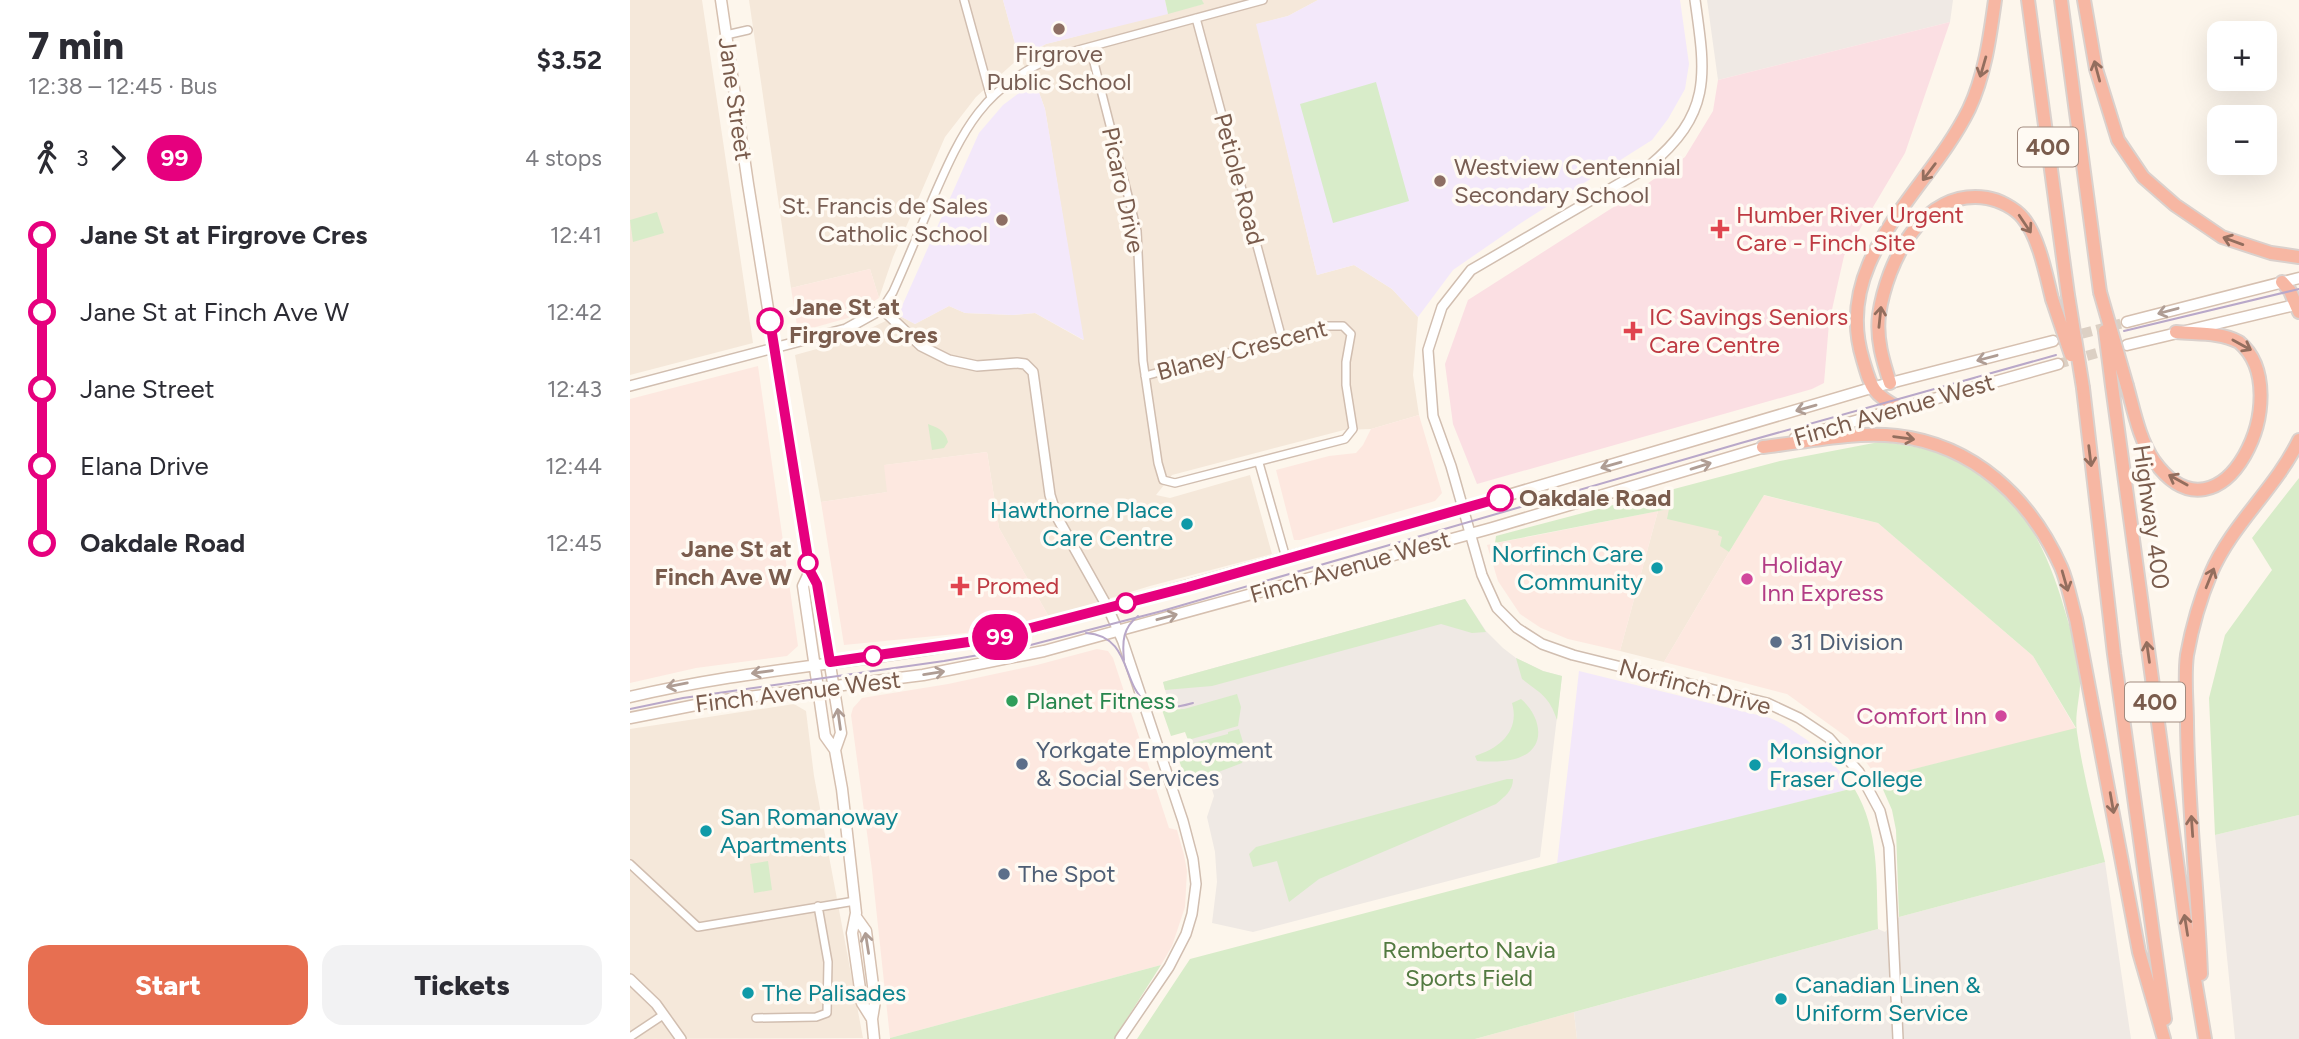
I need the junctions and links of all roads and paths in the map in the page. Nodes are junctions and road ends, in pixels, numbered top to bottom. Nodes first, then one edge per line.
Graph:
1 (721, 0) edge
2 (964, 0) edge
3 (1263, 0) edge
4 (1695, 0) edge
5 (1995, 0) edge
6 (2028, 0) edge
7 (2061, 0) edge
8 (2084, 0) edge
9 (1196, 18) junction
10 (748, 30) dead end
11 (726, 35) junction
12 (1090, 47) junction
13 (990, 98) junction
14 (2299, 257) edge
15 (2299, 278) edge
16 (2282, 282) junction
17 (2100, 292) junction
18 (2298, 307) edge
19 (882, 309) junction
20 (2127, 322) tunnel mouth
21 (2176, 332) junction
22 (1282, 339) junction
23 (2053, 341) tunnel mouth
24 (2127, 345) dead end
25 (774, 348) junction
26 (2058, 364) tunnel mouth
27 (2270, 371) dead end
28 (1145, 376) junction
29 (1890, 383) junction
30 (630, 386) edge
31 (1871, 388) junction
32 (2082, 388) junction
33 (1899, 408) junction
34 (2299, 440) edge
35 (1763, 447) junction
36 (1259, 463) junction
37 (2253, 468) dead end
38 (1462, 508) junction
39 (1469, 533) junction
40 (1286, 558) junction
41 (810, 571) junction
42 (1108, 608) junction
43 (1118, 630) junction
44 (830, 662) junction
45 (814, 664) junction
46 (834, 687) junction
47 (818, 689) junction
48 (630, 697) edge
49 (630, 718) edge
50 (835, 750) junction
51 (630, 864) edge
52 (855, 901) junction
53 (818, 906) junction
54 (856, 917) junction
55 (871, 971) junction
56 (858, 973) junction
57 (630, 979) edge
58 (663, 1015) junction
59 (2202, 1017) junction
60 (756, 1018) dead end
61 (872, 1019) junction
62 (630, 1037) edge
63 (681, 1039) edge
64 (874, 1039) edge
65 (1120, 1039) edge
66 (1898, 1039) edge
67 (2166, 1039) edge
68 (2205, 1039) edge

1 - 11 main road, Jane Street
2 - 13 street
3 - 9 street
4 - 38 street
5 -> 31 highway
6 - 32 highway, 400, bridge
7 - 17 highway, Highway 400 / 400
14 -> 8 highway
9 - 12 street
9 - 22 street, Petiole Road
10 - 11 street
11 - 25 main road, Jane Street
12 - 13 street
12 - 28 street, Picaro Drive
13 - 19 street
15 - 16 main road
16 - 18 highway
16 -> 20 main road
37 -> 17 highway, bridge
59 -> 17 highway, Highway 400 / 400, bridge
18 - 21 main road
19 - 25 street
19 - 42 street
21 - 24 main road
21 -> 27 highway
22 - 28 street, Blaney Crescent
22 - 36 street, Blaney Crescent
23 -> 29 main road, Finch Avenue West
25 - 30 street
25 - 41 main road, Jane Street
26 - 33 main road, Finch Avenue West
28 - 36 street, Blaney Crescent
29 - 31 main road, Finch Avenue West
29 -> 32 highway, bridge
31 - 33 highway
31 -> 38 main road, Finch Avenue West
32 -> 67 highway, 400
33 - 35 main road, Finch Avenue West
59 -> 34 highway
39 -> 35 main road, Finch Avenue West
35 -> 67 highway
36 - 40 street
38 - 39 street, Norfinch Drive
38 - 40 main road, Finch Avenue West
43 -> 39 main road, Finch Avenue West
39 - 66 street, Norfinch Drive
40 - 42 main road, Finch Avenue West
41 - 44 main road, Jane Street
41 - 45 main road, Jane Street
42 - 43 street
42 - 44 main road, Finch Avenue West
46 -> 43 main road, Finch Avenue West
43 - 65 street
44 - 45 main road, Finch Avenue West
44 - 46 main road, Jane Street
45 - 47 main road, Jane Street
45 -> 48 main road, Finch Avenue West
46 - 47 main road, Finch Avenue West
50 -> 46 main road, Jane Street
47 - 49 main road, Finch Avenue West
47 - 50 main road, Jane Street
50 - 52 main road, Jane Street
51 - 53 street
52 - 53 street
52 - 54 main road, Jane Street
53 - 60 street
55 -> 54 main road, Jane Street
54 - 56 main road, Jane Street
55 - 56 main road
55 - 61 main road, Jane Street
56 - 61 main road, Jane Street
57 - 58 street
58 - 62 street
58 - 63 street
59 - 68 highway, Highway 400 / 400
61 - 64 main road, Jane Street

